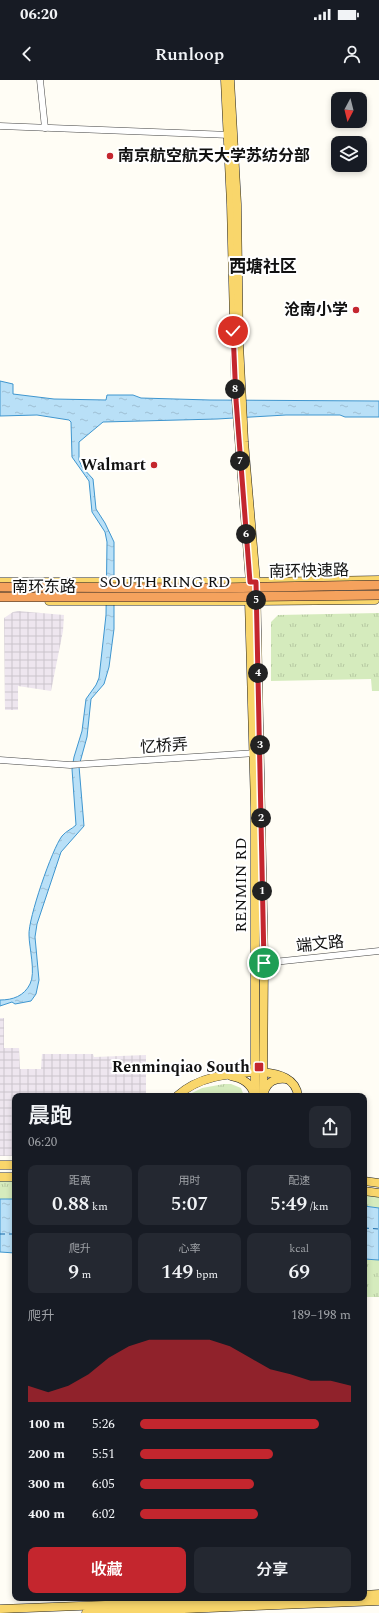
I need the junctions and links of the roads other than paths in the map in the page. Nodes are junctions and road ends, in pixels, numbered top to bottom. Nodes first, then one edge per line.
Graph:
1 (40, 80) edge
2 (225, 80) edge
3 (230, 80) edge
4 (0, 126) edge
5 (45, 128) junction
6 (230, 135) junction
7 (379, 580) edge
8 (0, 582) edge
9 (253, 582) junction
10 (379, 586) edge
11 (0, 588) edge
12 (379, 595) edge
13 (0, 597) edge
14 (379, 599) edge
15 (0, 601) edge
16 (253, 601) junction
17 (257, 753) junction
18 (0, 760) edge
19 (379, 951) edge
20 (264, 963) junction
21 (255, 1072) junction
22 (263, 1072) junction
23 (222, 1075) junction
24 (291, 1081) junction
25 (182, 1093) edge
26 (254, 1093) edge
27 (255, 1093) edge
28 (263, 1093) edge
29 (264, 1093) edge
30 (297, 1093) edge
31 (0, 1165) edge
32 (12, 1165) edge
33 (0, 1177) edge
34 (12, 1177) edge
35 (367, 1181) edge
36 (379, 1183) edge
37 (367, 1191) edge
38 (379, 1193) edge
39 (379, 1594) edge
40 (367, 1595) edge
41 (275, 1601) edge
42 (379, 1601) edge
43 (263, 1604) edge
44 (0, 1609) edge
45 (86, 1613) edge

1 - 5 street
2 - 6 main road
3 - 6 main road
4 - 5 street
5 - 6 street
6 - 9 main road, RENMIN RD
7 - 9 main road, 南环东路
8 - 9 main road, 南环东路
9 - 16 main road, RENMIN RD
10 - 11 highway, 南环快速路, bridge
12 - 13 highway, SOUTH RING RD, bridge
14 - 16 main road, 南环东路
15 - 16 main road, 南环东路
16 - 17 main road, RENMIN RD
17 - 18 street, 忆桥弄
17 - 20 main road, RENMIN RD
17 - 21 main road, RENMIN RD
19 - 20 street, 端文路
20 - 22 main road, RENMIN RD
21 - 23 main road
21 - 27 main road, RENMIN RD
22 - 24 main road
22 - 28 main road, RENMIN RD
23 - 25 main road
23 - 26 main road
24 - 29 main road
24 - 30 main road
31 - 32 main road
33 - 34 main road
35 - 36 main road
37 - 38 main road
39 - 40 main road
41 - 43 main road
42 - 43 main road
43 - 44 main road
43 - 45 main road

